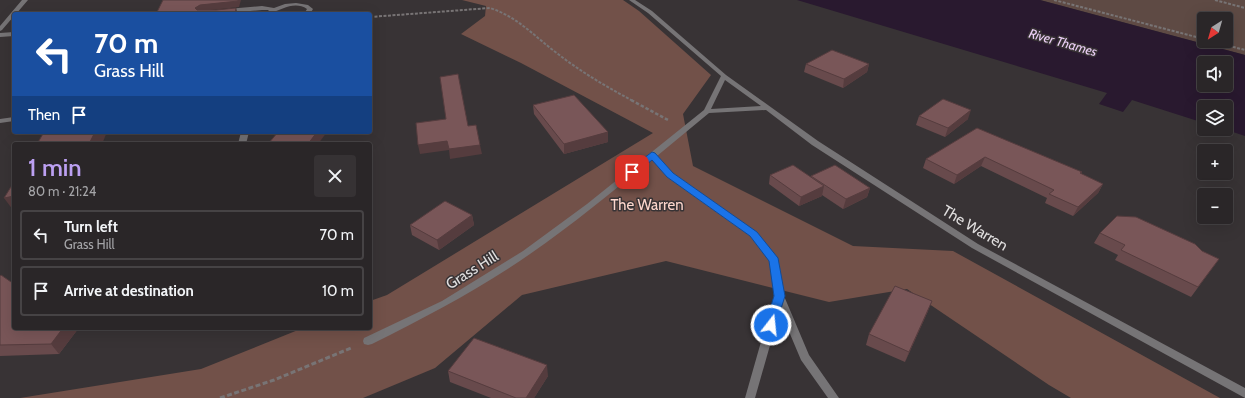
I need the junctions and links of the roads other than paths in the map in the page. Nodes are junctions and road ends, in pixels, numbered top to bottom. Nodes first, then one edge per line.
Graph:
1 (25, 0) edge
2 (632, 0) edge
3 (274, 9) junction
4 (15, 12) edge
5 (217, 12) edge
6 (270, 12) edge
7 (308, 12) edge
8 (12, 15) edge
9 (0, 29) edge
10 (12, 34) edge
11 (0, 35) edge
12 (724, 76) junction
13 (768, 108) junction
14 (707, 111) junction
15 (12, 119) edge
16 (0, 121) edge
17 (652, 155) junction
18 (780, 296) junction
19 (368, 341) road end
20 (1245, 393) edge
21 (750, 398) edge
22 (834, 398) edge

1 - 4 street
2 - 12 street, The Warren
3 - 5 street
3 - 6 street
3 - 7 street
8 - 9 street
10 - 11 street
12 - 13 street, The Warren
12 - 14 street, Grass Hill
13 - 14 street
13 - 20 street, The Warren
14 - 17 street, Grass Hill
15 - 16 street
17 - 18 street
17 - 19 street, Grass Hill
18 - 21 street
18 - 22 street

